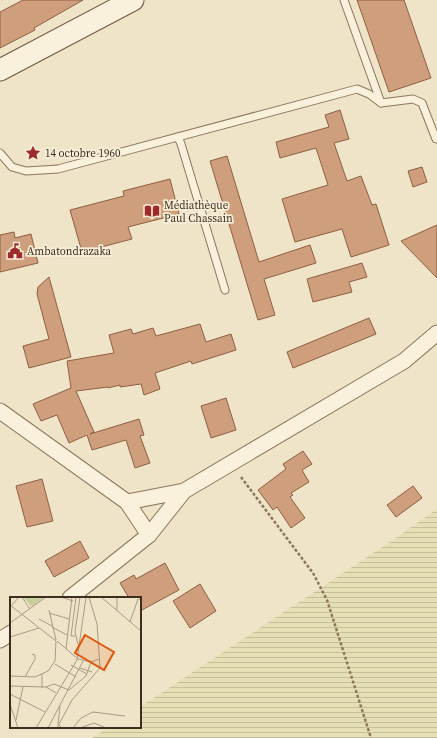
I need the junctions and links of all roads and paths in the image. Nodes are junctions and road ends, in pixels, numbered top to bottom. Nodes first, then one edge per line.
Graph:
1 (133, 0) edge
2 (344, 0) edge
3 (0, 70) edge
4 (381, 103) junction
5 (178, 137) junction
6 (436, 139) edge
7 (0, 153) edge
8 (225, 290) dead end
9 (437, 333) edge
10 (0, 411) edge
11 (231, 464) junction
12 (184, 491) junction
13 (127, 502) junction
14 (149, 535) junction
15 (72, 597) edge
16 (10, 634) edge
17 (0, 640) edge
18 (371, 738) edge

1 - 3 main road
2 - 4 lane
4 - 5 lane
4 - 6 lane
5 - 7 lane
5 - 8 lane
9 - 11 street
10 - 13 street
11 - 12 street
11 - 18 path
12 - 13 street
12 - 14 street
13 - 14 street
14 - 15 street
16 - 17 street

